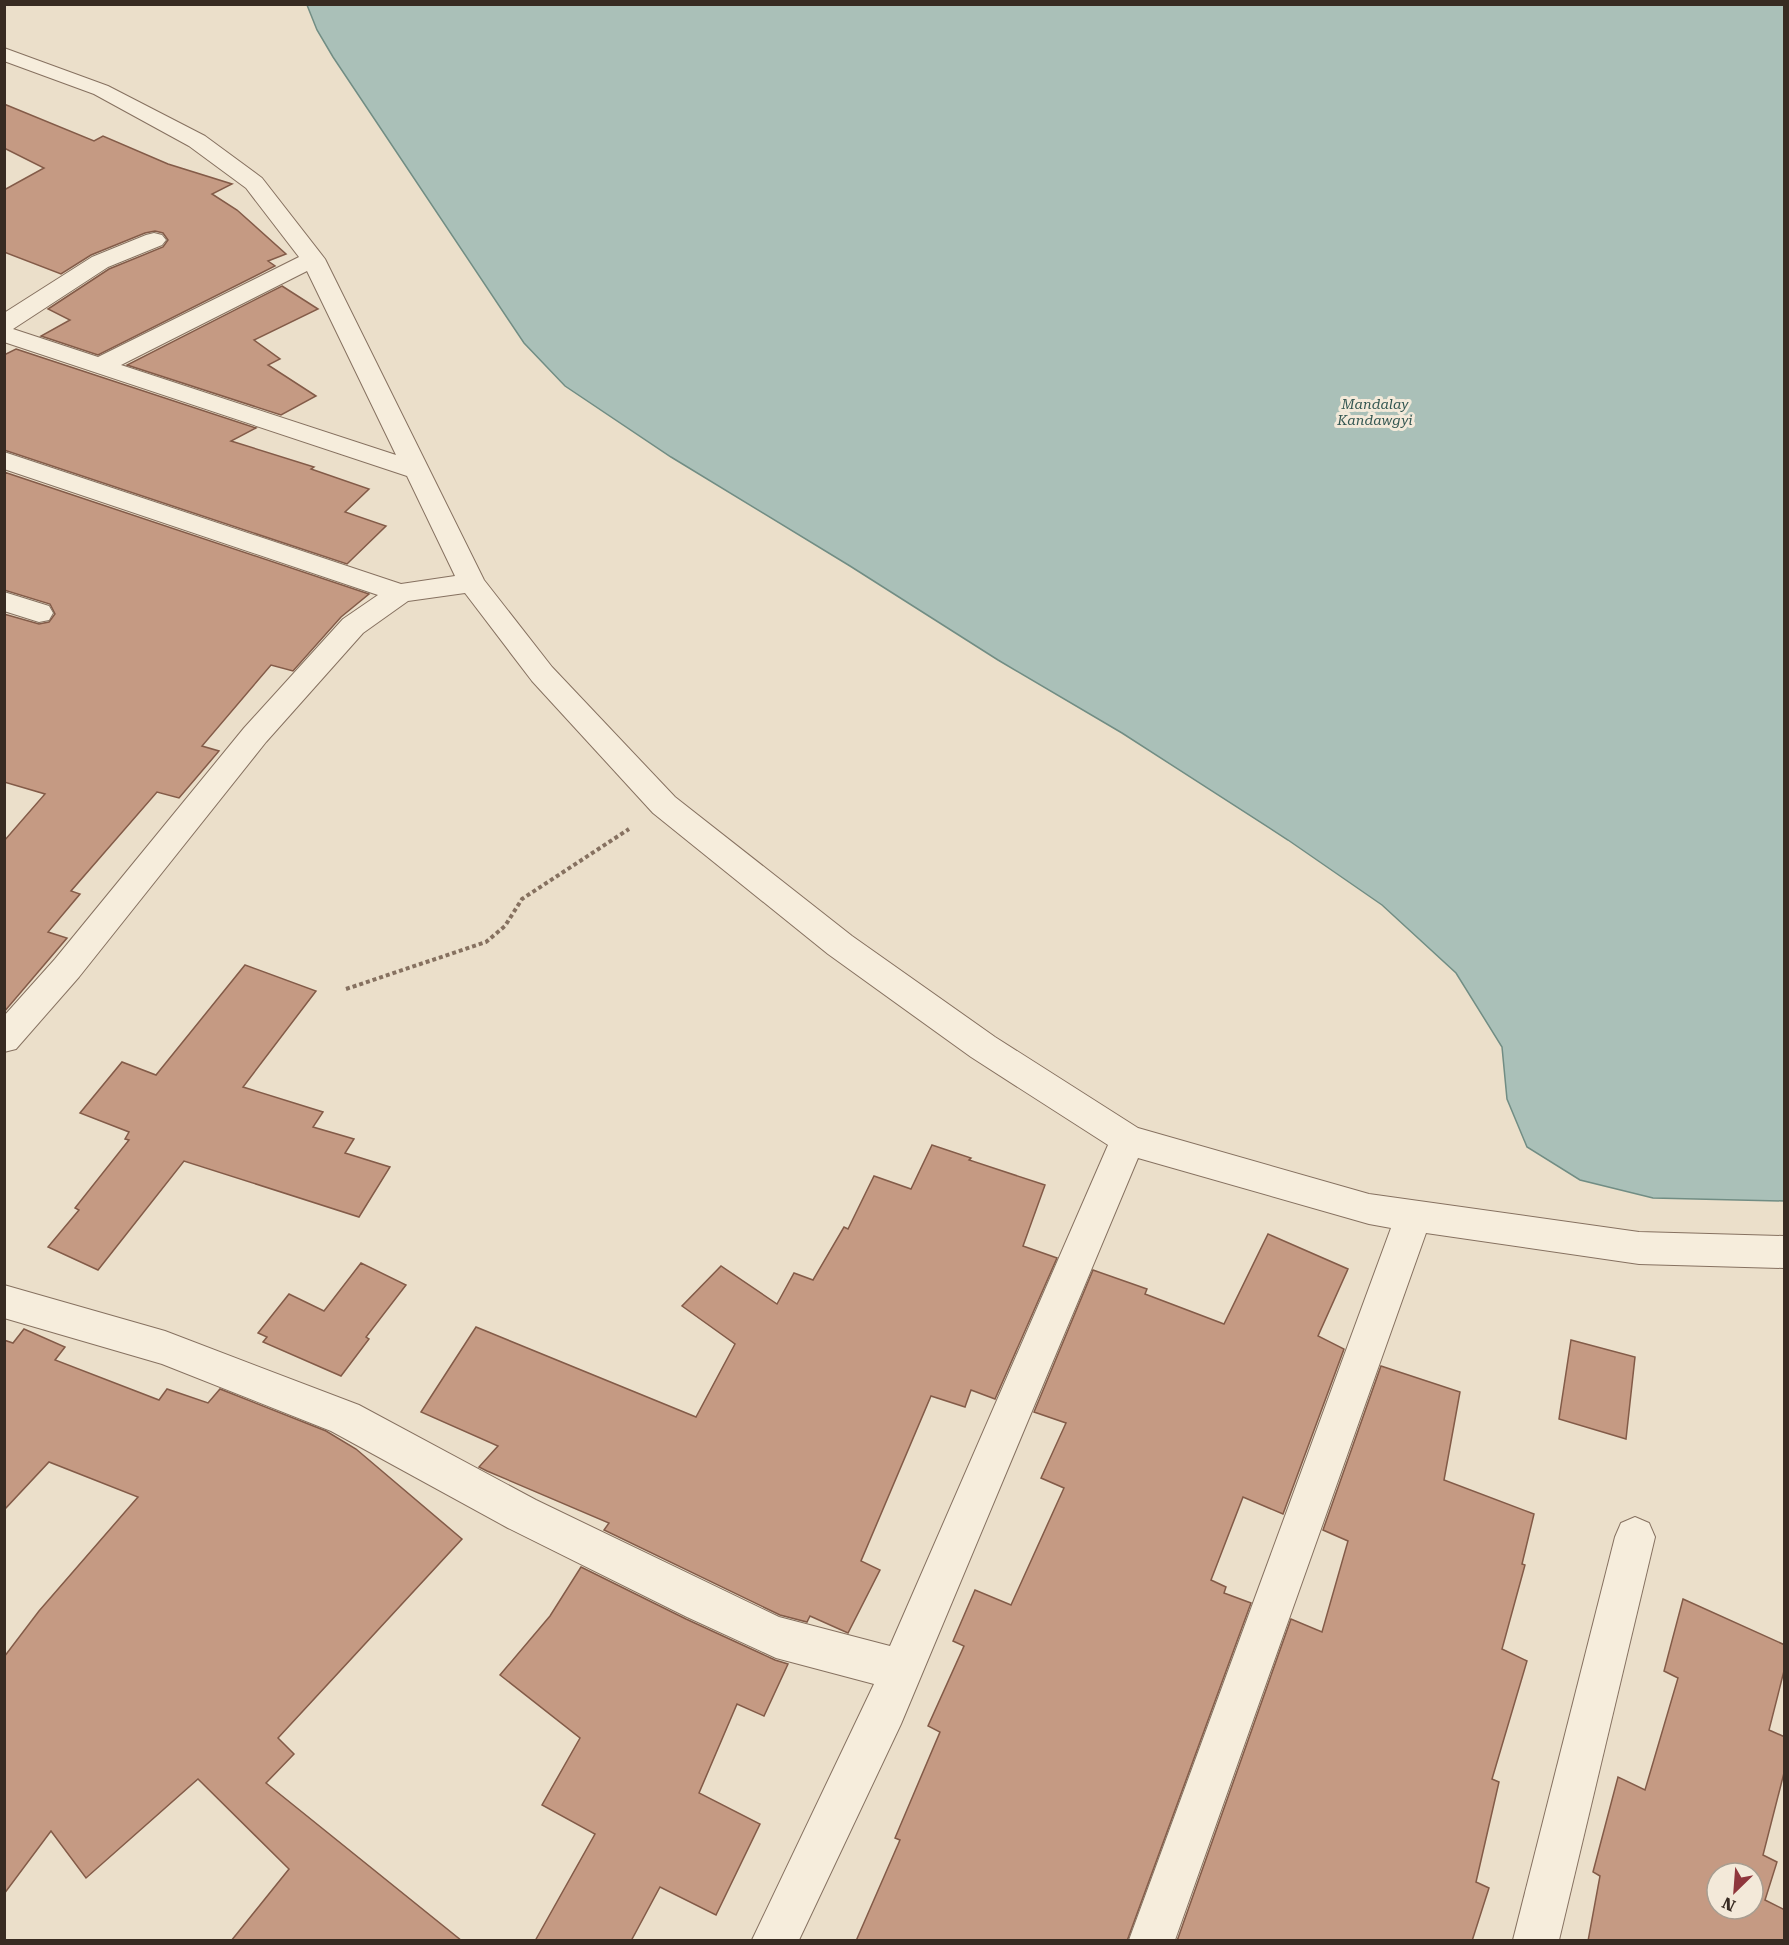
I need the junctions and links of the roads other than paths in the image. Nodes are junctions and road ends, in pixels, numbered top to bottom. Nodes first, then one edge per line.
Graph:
1 (4, 54) edge
2 (154, 240) dead end
3 (313, 259) junction
4 (4, 324) edge
5 (4, 334) edge
6 (99, 366) junction
7 (4, 460) edge
8 (417, 471) junction
9 (472, 583) junction
10 (400, 593) junction
11 (4, 602) edge
12 (39, 613) dead end
13 (4, 1039) edge
14 (1128, 1140) junction
15 (1414, 1215) junction
16 (1785, 1252) edge
17 (4, 1301) edge
18 (1635, 1537) dead end
19 (901, 1670) junction
20 (776, 1941) edge
21 (1152, 1941) edge
22 (1536, 1941) edge

1 - 3 street
2 - 4 street
3 - 6 street
3 - 8 street
5 - 6 street
6 - 8 street
7 - 10 street
8 - 9 street
9 - 10 street
9 - 14 street
10 - 13 street
11 - 12 street
14 - 15 street
14 - 19 street
15 - 16 street
15 - 21 street
17 - 19 street
18 - 22 street
19 - 20 street

